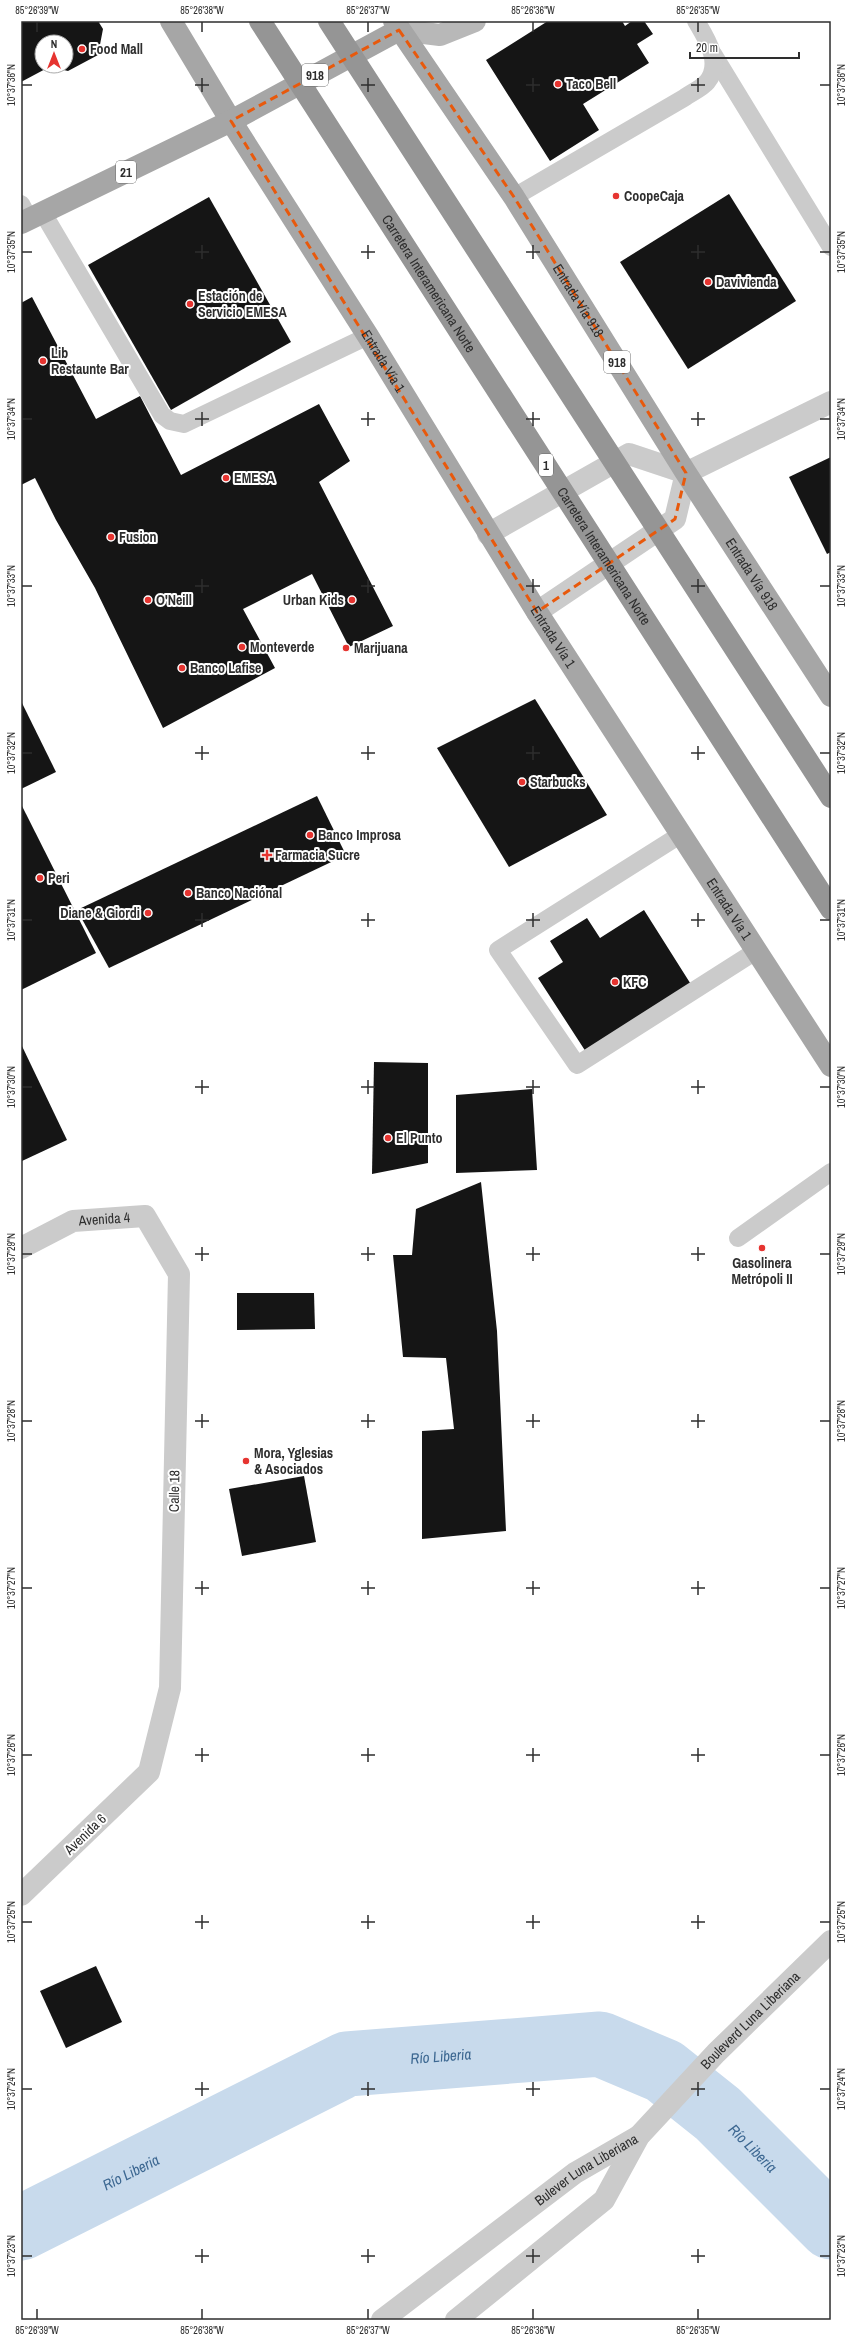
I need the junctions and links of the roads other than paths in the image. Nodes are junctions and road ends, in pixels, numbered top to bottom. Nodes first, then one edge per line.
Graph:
1 (171, 21) edge
2 (260, 21) edge
3 (329, 21) edge
4 (475, 21) edge
5 (696, 21) edge
6 (398, 24) edge
7 (712, 54) junction
8 (231, 121) junction
9 (514, 198) junction
10 (29, 214) edge
11 (831, 247) edge
12 (368, 336) junction
13 (831, 402) edge
14 (686, 473) junction
15 (488, 534) junction
16 (536, 612) junction
17 (831, 696) edge
18 (831, 797) edge
19 (680, 835) junction
20 (831, 909) edge
21 (756, 951) junction
22 (831, 1066) edge
23 (831, 1172) edge
24 (145, 1216) joint
25 (738, 1238) dead end
26 (21, 1248) edge
27 (149, 1772) joint
28 (21, 1894) edge
29 (831, 1941) edge
30 (639, 2136) junction
31 (382, 2320) edge
32 (456, 2320) edge

1 - 8 main road, Entrada Vía 1
2 - 20 highway, Carretera Interamericana Norte / 1, bridge
3 - 18 highway, bridge
4 - 6 street
5 - 7 lane
6 - 8 main road, 918
6 - 9 main road, Entrada Vía 918 / 918
7 - 9 lane
7 - 11 lane
8 - 10 main road, 21
8 - 12 main road, Entrada Vía 1
9 - 14 main road, Entrada Vía 918 / 918
10 - 12 lane
12 - 15 main road, Entrada Vía 1
13 - 14 street
14 - 15 street
14 - 16 street
14 - 17 main road, Entrada Vía 918 / 918
15 - 16 main road, Entrada Vía 1
16 - 19 main road, Entrada Vía 1
19 - 21 main road, Entrada Vía 1
19 - 21 lane
21 - 22 main road, Entrada Vía 1
23 - 25 lane
24 - 26 street, Avenida 4
24 - 27 street, Calle 18
27 - 28 street, Avenida 6
29 - 30 street, Bouleverd Luna Liberiana
30 - 31 street, Bulever Luna Liberiana
30 - 32 street, Bulever Luna Liberiana

